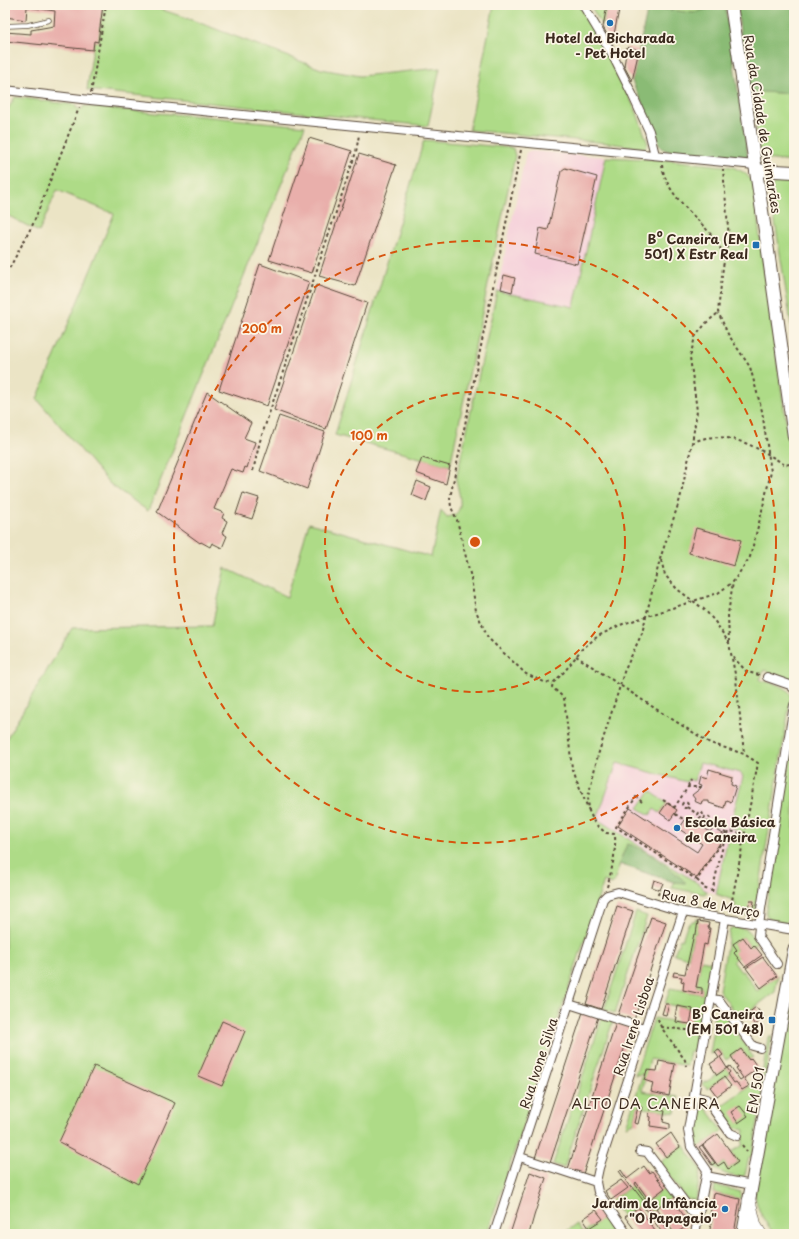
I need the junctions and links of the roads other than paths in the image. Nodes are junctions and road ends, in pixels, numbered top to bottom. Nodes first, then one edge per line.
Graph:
1 (583, 5) edge
2 (731, 5) edge
3 (49, 20) dead end
4 (5, 26) edge
5 (5, 90) edge
6 (658, 155) junction
7 (755, 167) junction
8 (794, 172) edge
9 (794, 437) edge
10 (764, 677) road end
11 (794, 689) edge
12 (794, 705) edge
13 (603, 899) joint
14 (683, 912) junction
15 (727, 919) junction
16 (759, 925) junction
17 (794, 930) edge
18 (794, 950) edge
19 (777, 964) dead end
20 (711, 999) junction
21 (569, 1004) junction
22 (644, 1028) junction
23 (760, 1048) dead end
24 (694, 1096) junction
25 (737, 1136) dead end
26 (640, 1151) dead end
27 (520, 1157) junction
28 (706, 1176) junction
29 (596, 1182) junction
30 (752, 1185) junction
31 (749, 1201) junction
32 (699, 1214) junction
33 (494, 1234) edge
34 (628, 1234) edge
35 (695, 1234) edge
36 (743, 1234) edge
37 (760, 1234) edge

1 - 6 street
2 - 7 main road, Rua da Cidade de Guimarães
3 - 4 lane
5 - 6 street
6 - 7 street
7 - 8 main road
7 - 9 main road, Rua da Cidade de Guimarães
10 - 11 street
12 - 16 street
13 - 14 street, Rua 8 de Março
13 - 21 street, Rua Ivone Silva
14 - 15 street, Rua 8 de Março
14 - 22 street, Rua Irene Lisboa
15 - 16 street, Rua 8 de Março
15 - 20 street
16 - 17 street, Rua 8 de Março
16 - 19 street
18 - 30 main road, EM 501 / EM 501
20 - 23 street
20 - 24 street
21 - 22 street
21 - 27 street, Rua Ivone Silva
22 - 29 street, Rua Irene Lisboa
24 - 25 street
24 - 28 street
26 - 32 street
27 - 29 street
27 - 33 street, Rua Ivone Silva
28 - 30 street
28 - 32 street
29 - 34 street
30 - 31 main road, EM 501 / EM 501
31 - 36 main road, EM 501 / EM 501
31 - 37 main road
32 - 35 street

